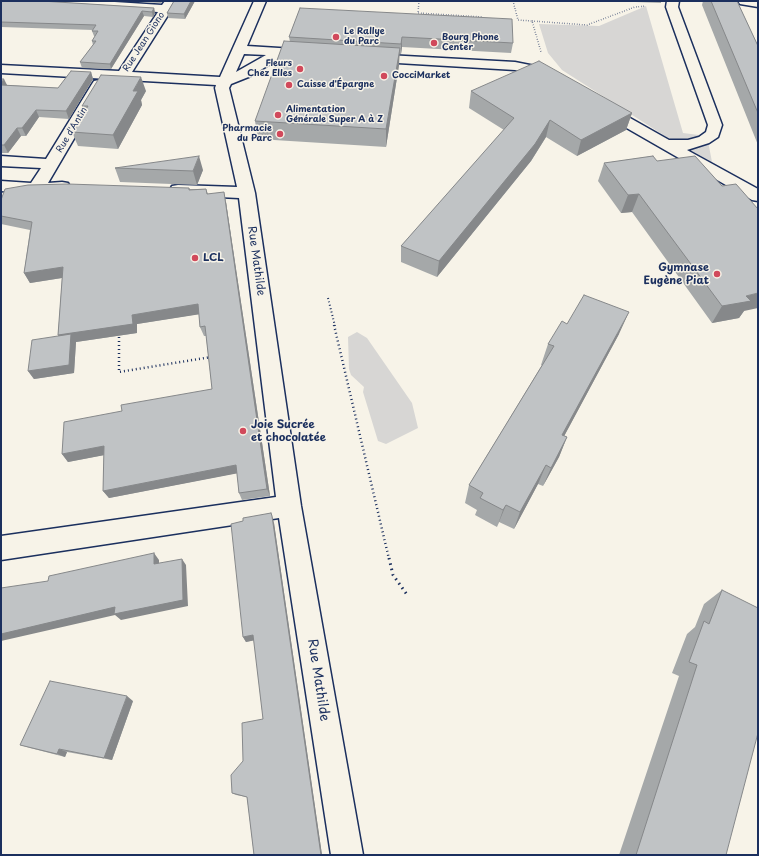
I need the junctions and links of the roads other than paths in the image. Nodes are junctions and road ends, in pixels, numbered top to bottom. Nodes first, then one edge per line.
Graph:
1 (44, 1) edge
2 (260, 1) edge
3 (673, 1) edge
4 (733, 1) edge
5 (744, 1) edge
6 (758, 3) edge
7 (168, 5) edge
8 (742, 16) edge
9 (239, 50) junction
10 (280, 52) junction
11 (324, 55) edge
12 (354, 57) edge
13 (1, 69) edge
14 (106, 74) junction
15 (123, 75) junction
16 (225, 81) junction
17 (563, 86) edge
18 (590, 101) edge
19 (666, 144) junction
20 (1, 161) edge
21 (51, 164) junction
22 (1, 186) edge
23 (81, 187) edge
24 (36, 189) junction
25 (160, 190) edge
26 (247, 193) junction
27 (758, 196) edge
28 (289, 506) junction
29 (1, 548) edge
30 (347, 855) edge

1 - 7 street, Rue Jean Giono
2 - 9 street
3 - 19 street
4 - 8 street
5 - 6 street
7 - 15 street, Rue Jean Giono
9 - 10 street
9 - 16 street
10 - 11 street
10 - 16 street
12 - 17 street
13 - 14 street
14 - 15 street
14 - 21 street, Rue d'Antin
15 - 16 street
16 - 26 street, Rue Mathilde
18 - 19 street
19 - 27 street
20 - 21 street, Rue d'Antin
21 - 24 street
22 - 24 street
23 - 24 street
25 - 26 street
26 - 28 street, Rue Mathilde
28 - 29 street
28 - 30 street, Rue Mathilde

